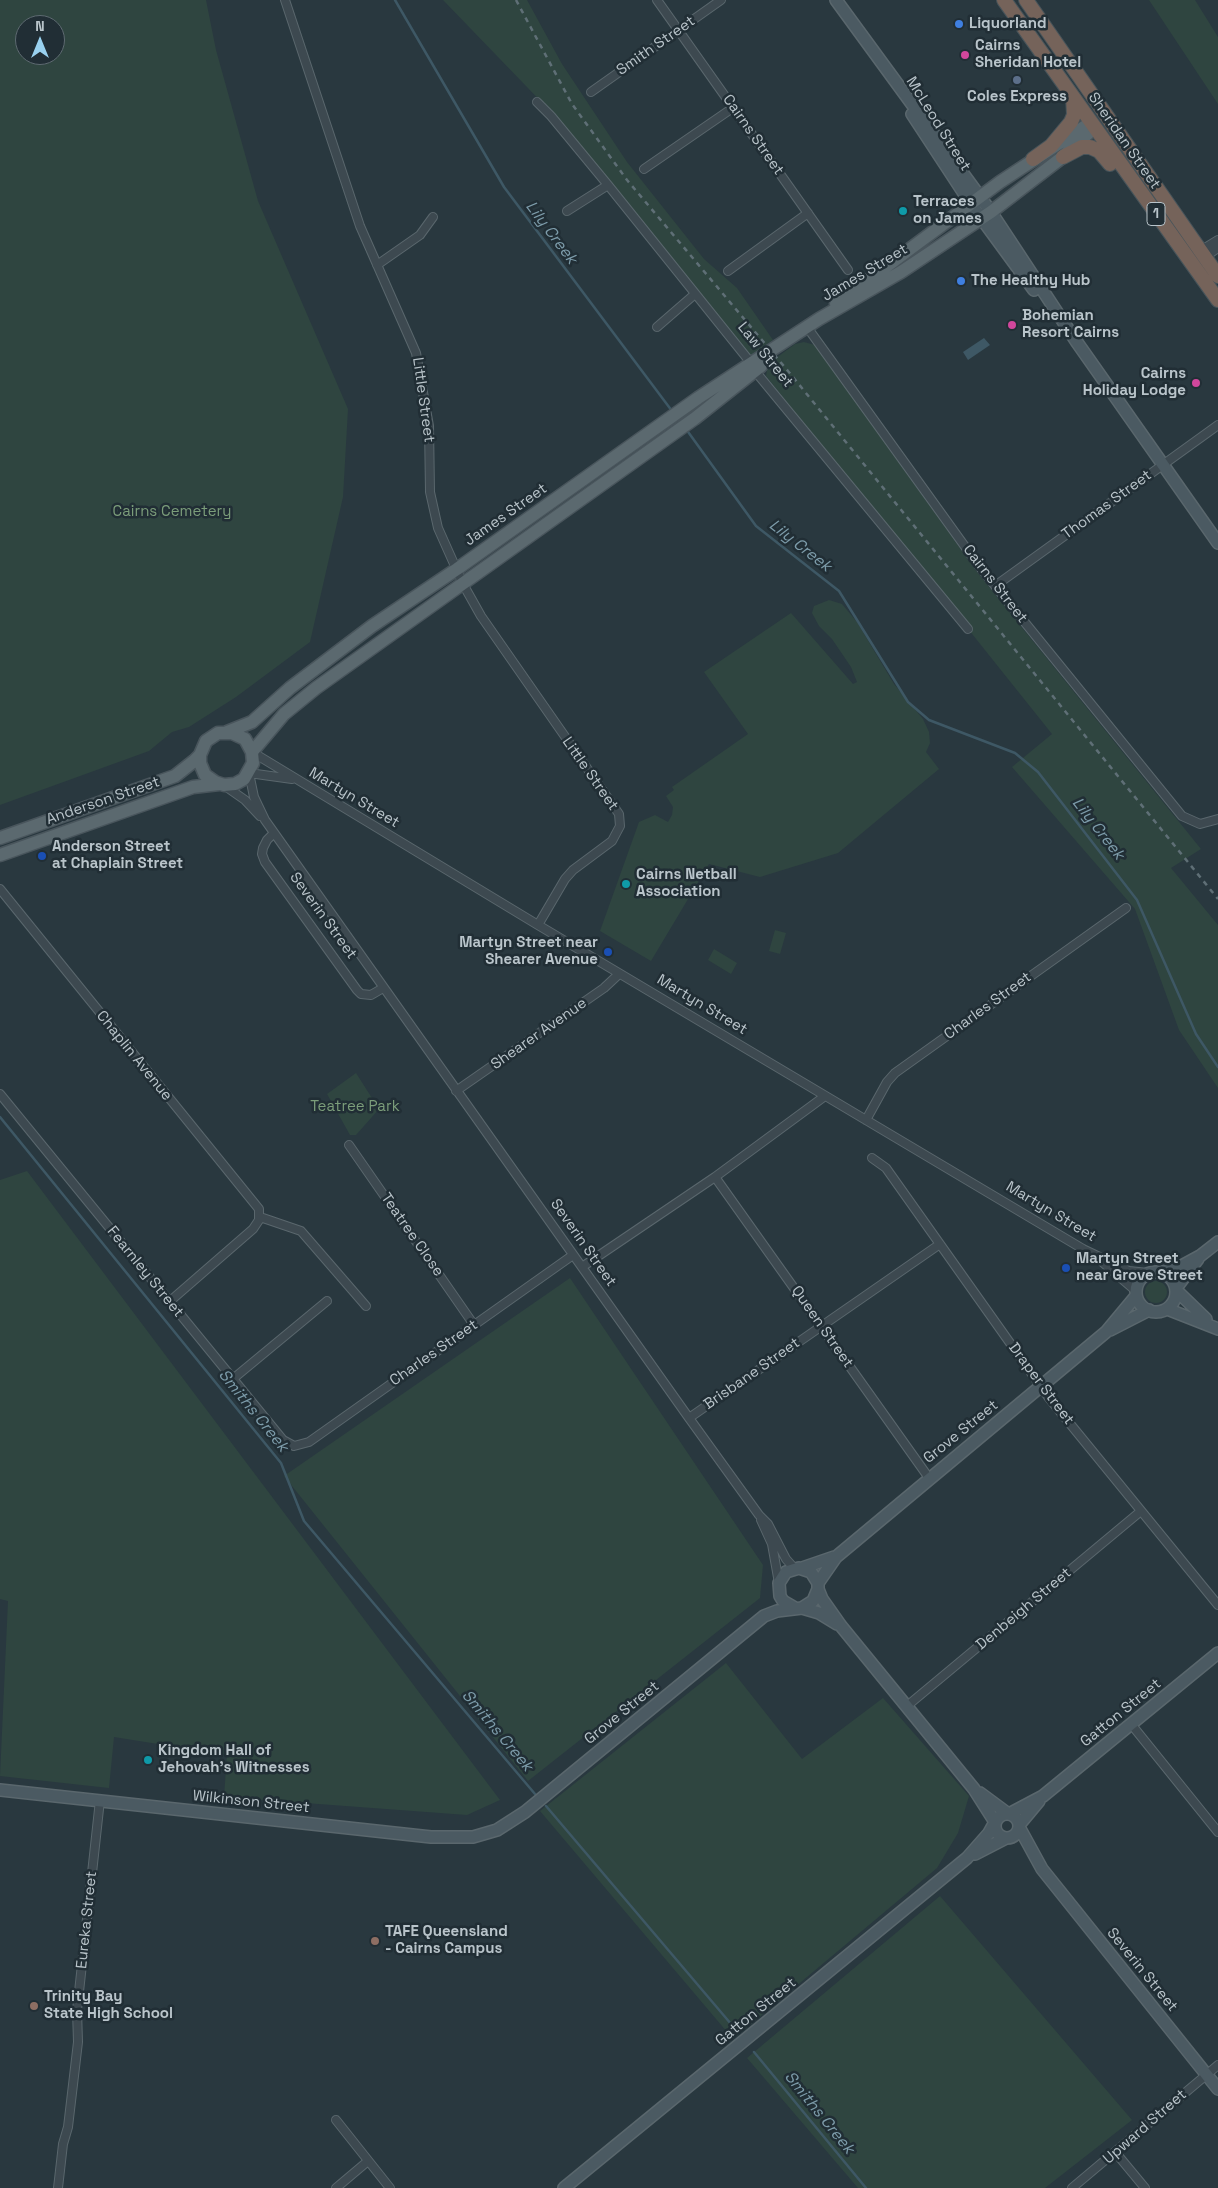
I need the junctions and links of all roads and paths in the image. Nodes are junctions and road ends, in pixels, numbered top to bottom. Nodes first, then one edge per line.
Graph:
1 (285, 0) edge
2 (657, 0) edge
3 (721, 0) edge
4 (836, 0) edge
5 (1004, 0) edge
6 (1026, 0) edge
7 (678, 30) junction
8 (591, 92) dead end
9 (1073, 97) junction
10 (537, 102) dead end
11 (734, 107) junction
12 (1106, 116) junction
13 (1093, 125) junction
14 (1063, 157) junction
15 (1033, 159) junction
16 (644, 169) dead end
17 (608, 185) junction
18 (976, 200) junction
19 (567, 211) dead end
20 (808, 213) junction
21 (987, 215) junction
22 (433, 217) dead end
23 (1218, 240) edge
24 (1218, 248) edge
25 (1203, 254) junction
26 (1188, 260) junction
27 (377, 265) junction
28 (848, 270) dead end
29 (728, 271) dead end
30 (1218, 276) edge
31 (695, 294) junction
32 (1218, 300) edge
33 (819, 319) junction
34 (657, 327) dead end
35 (807, 328) junction
36 (753, 367) junction
37 (1218, 425) edge
38 (1162, 465) junction
39 (1218, 543) edge
40 (457, 569) junction
41 (463, 584) junction
42 (995, 586) junction
43 (968, 629) dead end
44 (228, 732) junction
45 (252, 752) junction
46 (200, 755) junction
47 (249, 773) junction
48 (296, 780) junction
49 (221, 785) junction
50 (1218, 819) edge
51 (265, 820) junction
52 (274, 834) junction
53 (0, 838) edge
54 (0, 855) edge
55 (0, 889) edge
56 (1126, 908) dead end
57 (538, 925) junction
58 (619, 974) junction
59 (383, 988) junction
60 (456, 1091) junction
61 (0, 1094) edge
62 (825, 1096) junction
63 (866, 1120) junction
64 (349, 1145) dead end
65 (872, 1158) dead end
66 (716, 1177) junction
67 (260, 1217) junction
68 (1218, 1242) edge
69 (940, 1244) junction
70 (573, 1255) junction
71 (1094, 1255) junction
72 (1200, 1256) junction
73 (582, 1267) junction
74 (1162, 1272) junction
75 (1148, 1273) junction
76 (1177, 1290) junction
77 (1136, 1293) junction
78 (327, 1301) dead end
79 (169, 1302) junction
80 (366, 1306) dead end
81 (1168, 1309) junction
82 (1149, 1310) junction
83 (474, 1325) junction
84 (821, 1326) junction
85 (1214, 1326) edge
86 (1106, 1332) junction
87 (234, 1378) junction
88 (1041, 1386) junction
89 (688, 1418) junction
90 (294, 1446) joint
91 (929, 1478) junction
92 (1141, 1511) junction
93 (758, 1515) junction
94 (836, 1557) junction
95 (798, 1568) junction
96 (778, 1586) junction
97 (818, 1586) junction
98 (1218, 1605) edge
99 (798, 1608) junction
100 (764, 1616) junction
101 (841, 1626) junction
102 (1218, 1652) edge
103 (907, 1706) junction
104 (1131, 1724) junction
105 (974, 1789) junction
106 (0, 1790) edge
107 (1043, 1796) junction
108 (100, 1800) junction
109 (1008, 1813) junction
110 (995, 1823) junction
111 (1019, 1826) junction
112 (497, 1830) joint
113 (1218, 1832) edge
114 (1007, 1838) junction
115 (967, 1858) junction
116 (1042, 1869) junction
117 (1218, 2065) edge
118 (1206, 2075) junction
119 (1218, 2089) edge
120 (336, 2120) dead end
121 (1116, 2153) junction
122 (368, 2161) junction
123 (58, 2188) edge
124 (336, 2188) edge
125 (390, 2188) edge
126 (564, 2188) edge
127 (1072, 2188) edge
128 (1144, 2188) edge

1 - 27 street, Little Street
2 - 7 street, Cairns Street
3 - 7 street, Smith Street
4 - 18 street, McLeod Street
5 - 9 highway, Sheridan Street / 1
6 - 12 highway, Sheridan Street / 1
7 - 8 street, Smith Street
7 - 11 street, Cairns Street
9 - 13 highway, Sheridan Street / 1
9 - 15 highway
10 - 17 street, Law Street
11 - 16 street
11 - 20 street, Cairns Street
12 - 13 highway
12 - 25 highway, Sheridan Street / 1
13 - 14 main road, James Street
13 - 15 main road, James Street
13 - 26 highway, Sheridan Street / 1
14 - 21 main road, James Street
14 - 26 highway
15 - 18 main road, James Street
17 - 19 street
17 - 31 street, Law Street
18 - 21 street, McLeod Street
18 - 33 main road, James Street
20 - 28 street, Cairns Street
20 - 29 street
21 - 33 main road, James Street
21 - 38 street, McLeod Street
22 - 27 street
23 - 25 street
24 - 25 street
25 - 26 highway
25 - 30 highway, Sheridan Street / 1
26 - 32 highway, Sheridan Street / 1
27 - 40 street, Little Street
31 - 34 street
31 - 36 street, Law Street
33 - 35 main road, James Street
35 - 36 main road, James Street
35 - 42 street, Cairns Street
36 - 40 main road, James Street
36 - 41 main road, James Street
36 - 43 street, Law Street
37 - 38 street, Thomas Street
38 - 39 street, McLeod Street
38 - 42 street, Thomas Street
40 - 41 street, Little Street
40 - 44 main road, James Street
41 - 45 main road, James Street
41 - 57 street, Little Street
42 - 50 street, Cairns Street
44 - 45 main road
44 - 46 main road
45 - 47 main road
45 - 48 street, Martyn Street
46 - 49 main road
46 - 53 main road, Anderson Street
47 - 48 street, Martyn Street
47 - 49 main road
47 - 51 street, Severin Street
48 - 57 street, Martyn Street
49 - 51 street, Severin Street
49 - 54 main road, Anderson Street
51 - 52 street, Severin Street
52 - 59 street, Severin Street
52 - 59 street, Severin Street
55 - 67 street, Chaplin Avenue
56 - 63 street, Charles Street
57 - 58 street, Martyn Street
58 - 60 street, Shearer Avenue
58 - 62 street, Martyn Street
59 - 60 street, Severin Street
60 - 70 street, Severin Street
61 - 79 street, Fearnley Street
62 - 63 street, Martyn Street
62 - 66 street
63 - 71 street, Martyn Street
64 - 83 street, Teatree Close
65 - 69 street, Draper Street
66 - 73 street
66 - 84 street, Queen Street
67 - 79 street
67 - 80 street
68 - 72 street
69 - 84 street, Brisbane Street
69 - 88 street, Draper Street
70 - 73 street, Severin Street
70 - 83 street, Charles Street
71 - 75 street, Martyn Street
71 - 77 street, Martyn Street
72 - 74 street
72 - 76 street
73 - 89 street, Severin Street
74 - 75 street
74 - 76 street
75 - 77 street
76 - 81 street
76 - 85 street
77 - 82 street
77 - 86 street, Grove Street
78 - 87 street
79 - 87 street, Fearnley Street
81 - 82 street
81 - 85 street
82 - 86 street, Grove Street
83 - 90 street, Charles Street
84 - 89 street, Brisbane Street
84 - 91 street, Queen Street
86 - 88 street, Grove Street
87 - 90 street, Fearnley Street
88 - 91 street, Grove Street
88 - 92 street, Draper Street
89 - 93 street, Severin Street
91 - 94 street, Grove Street
92 - 98 street, Draper Street
92 - 103 street, Denbeigh Street
93 - 95 street, Severin Street
93 - 96 street, Severin Street
94 - 95 street, Grove Street
94 - 97 street, Grove Street
95 - 96 street
95 - 97 street
96 - 99 street
96 - 100 street, Grove Street
97 - 99 street
97 - 101 street
99 - 100 street, Grove Street
99 - 101 street
100 - 112 street, Grove Street
101 - 103 street
102 - 104 street, Gatton Street
103 - 105 street
104 - 107 street, Gatton Street
104 - 113 street
105 - 109 street
105 - 110 street
106 - 108 street, Wilkinson Street
107 - 109 street, Gatton Street
107 - 111 street, Gatton Street
108 - 112 street, Wilkinson Street
108 - 123 street, Eureka Street
109 - 110 street
109 - 111 street
110 - 114 street
110 - 115 street, Gatton Street
111 - 114 street
111 - 116 street, Severin Street
114 - 115 street, Gatton Street
114 - 116 street, Severin Street
115 - 126 street, Gatton Street
116 - 118 street, Severin Street
117 - 118 street, Upward Street
118 - 119 street, Severin Street
118 - 121 street, Upward Street
120 - 122 street
121 - 127 street, Upward Street
121 - 128 street
122 - 124 street
122 - 125 street

